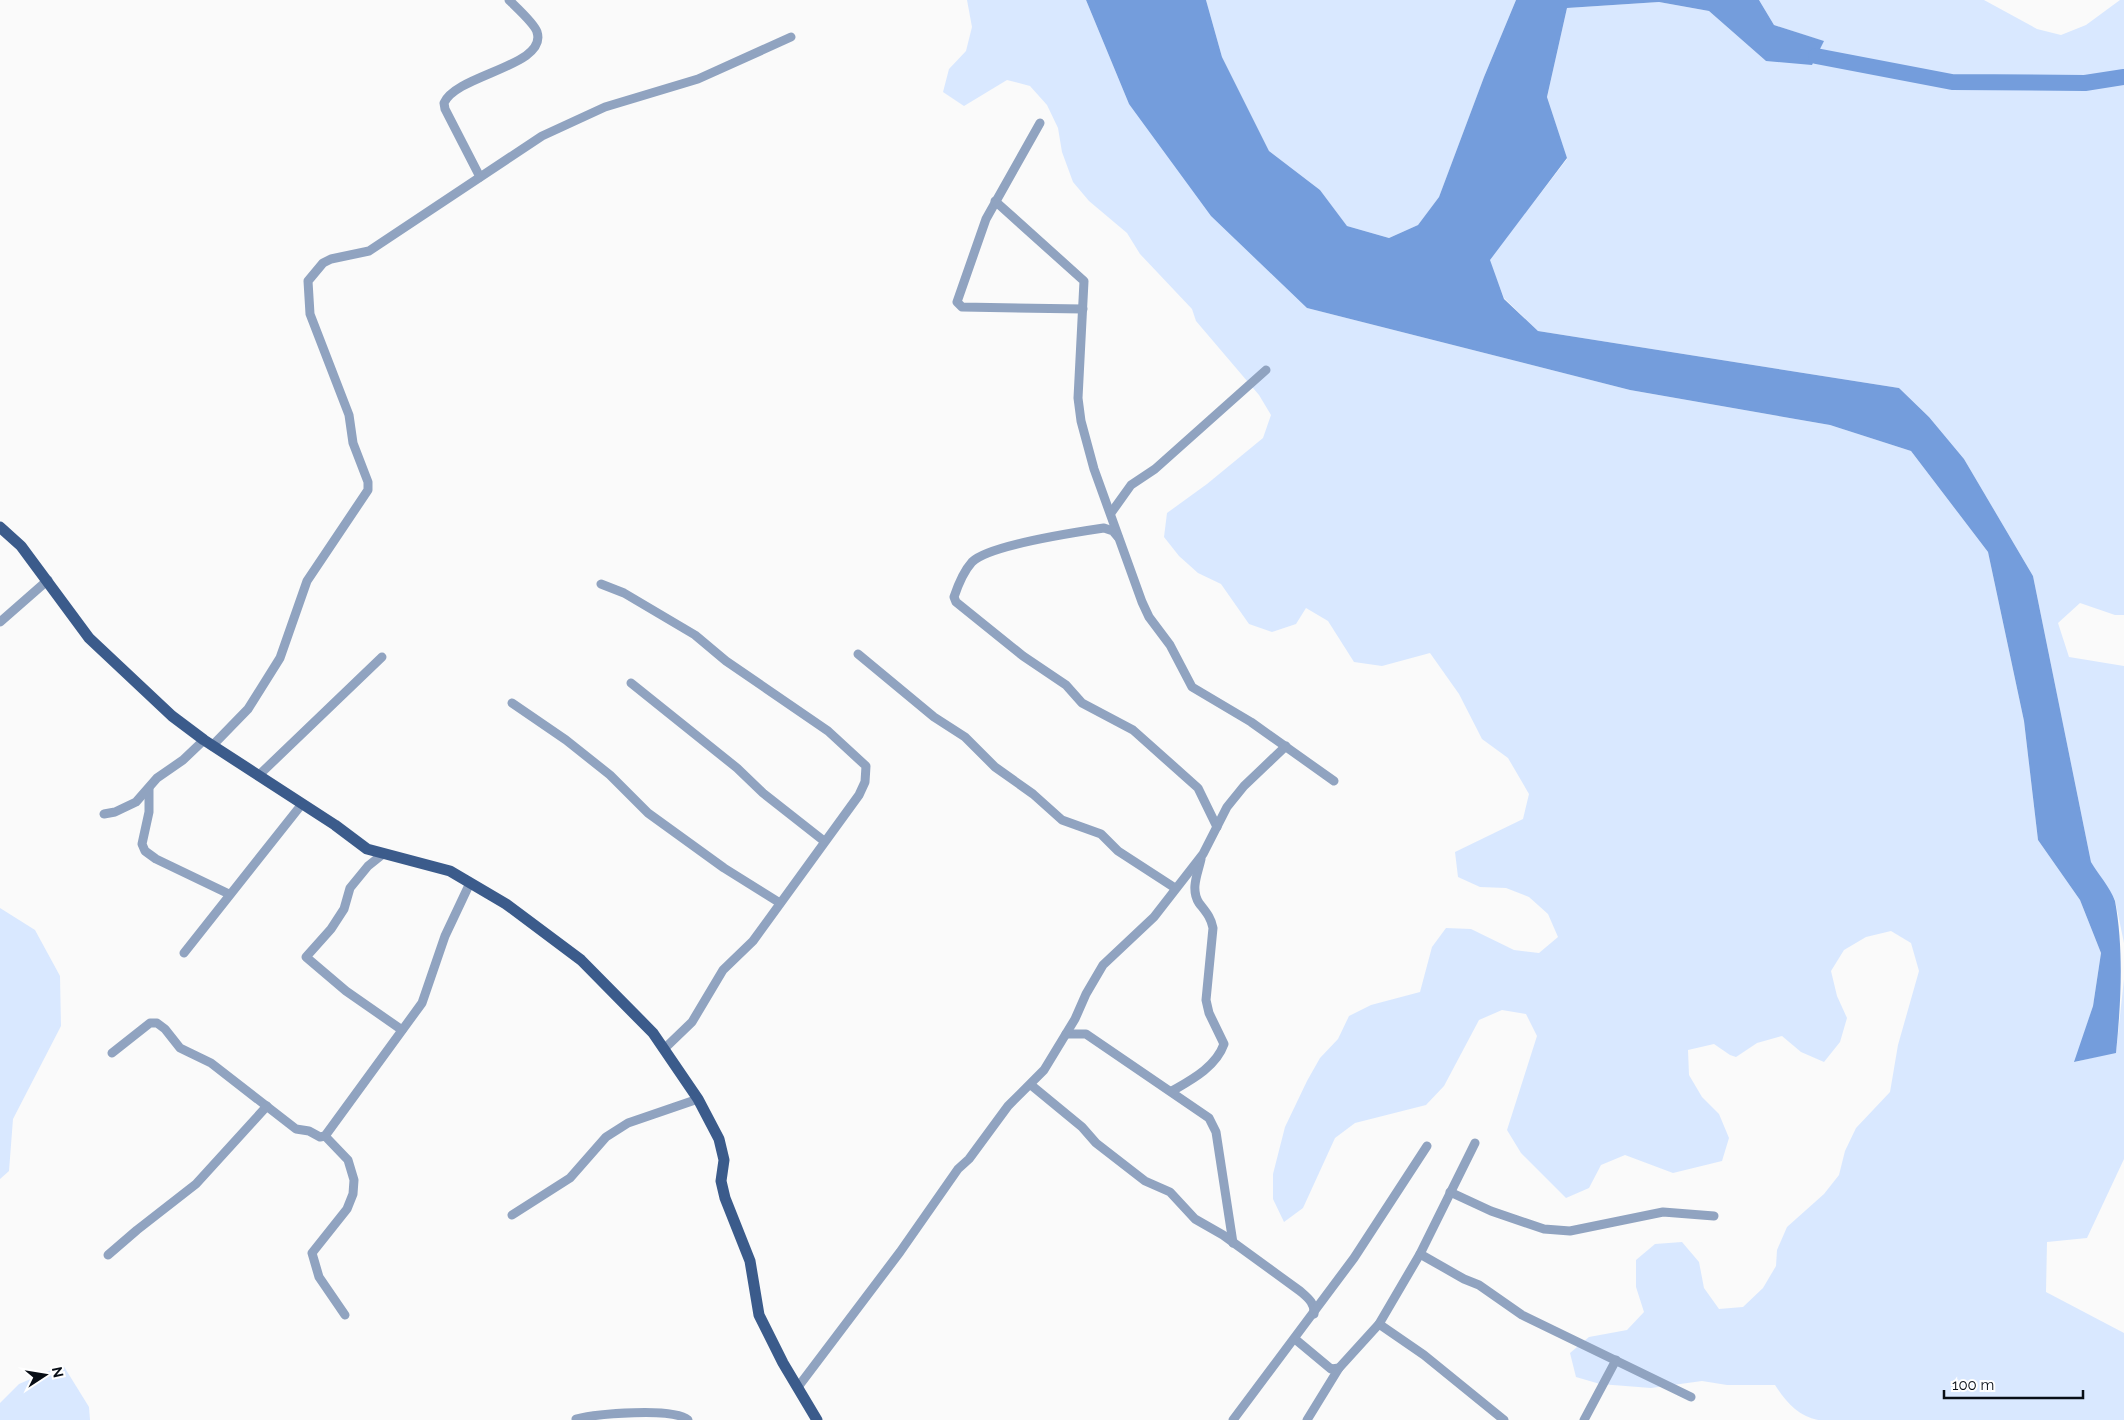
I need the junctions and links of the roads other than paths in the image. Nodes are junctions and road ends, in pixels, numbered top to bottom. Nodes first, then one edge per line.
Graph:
1 (510, 0) edge
2 (791, 37) dead end
3 (1040, 123) dead end
4 (480, 178) junction
5 (995, 201) junction
6 (1083, 309) junction
7 (1266, 370) dead end
8 (1112, 513) junction
9 (0, 527) edge
10 (1119, 539) junction
11 (48, 580) junction
12 (602, 584) dead end
13 (0, 622) edge
14 (858, 654) dead end
15 (382, 657) dead end
16 (631, 682) dead end
17 (512, 703) dead end
18 (208, 743) junction
19 (1286, 746) junction
20 (258, 776) junction
21 (1334, 781) dead end
22 (149, 789) junction
23 (302, 804) junction
24 (104, 814) dead end
25 (1217, 827) junction
26 (824, 840) junction
27 (383, 854) junction
28 (1203, 854) junction
29 (470, 883) junction
30 (1175, 888) junction
31 (229, 894) junction
32 (780, 903) junction
33 (184, 953) dead end
34 (402, 1030) junction
35 (1066, 1034) junction
36 (664, 1049) junction
37 (112, 1053) dead end
38 (1031, 1085) junction
39 (1172, 1091) junction
40 (698, 1099) junction
41 (267, 1106) junction
42 (325, 1136) junction
43 (1475, 1142) dead end
44 (1427, 1146) dead end
45 (1450, 1192) junction
46 (512, 1214) dead end
47 (1714, 1216) dead end
48 (1233, 1243) junction
49 (1420, 1254) junction
50 (108, 1255) dead end
51 (1314, 1314) junction
52 (346, 1315) dead end
53 (1379, 1324) junction
54 (1295, 1340) junction
55 (1616, 1360) junction
56 (1339, 1368) junction
57 (798, 1387) junction
58 (1691, 1397) dead end
59 (576, 1419) edge
60 (688, 1420) edge
61 (818, 1420) edge
62 (1233, 1420) edge
63 (1307, 1420) edge
64 (1504, 1420) edge
65 (1584, 1420) edge

1 - 4 street
2 - 4 street
3 - 5 street
4 - 18 street
5 - 6 street
5 - 6 street
6 - 8 street
7 - 8 street
8 - 10 street
9 - 11 main road
10 - 19 street
10 - 25 street
11 - 13 street
11 - 18 main road
12 - 26 street
14 - 30 street
15 - 20 street
16 - 26 street
17 - 32 street
18 - 20 main road
18 - 22 street
19 - 21 street
19 - 25 street
20 - 23 main road
22 - 24 street
22 - 31 street
23 - 27 main road
23 - 31 street
25 - 28 street
26 - 32 street
27 - 29 main road
27 - 34 street
28 - 30 street
28 - 39 street
29 - 34 street
29 - 36 main road
30 - 35 street
31 - 33 street
32 - 36 street
34 - 42 street
35 - 38 street
35 - 39 street
36 - 40 main road
37 - 41 street
38 - 48 street
38 - 57 street
39 - 48 street
40 - 46 street
40 - 57 main road
41 - 42 street
41 - 50 street
42 - 52 street
43 - 45 street
44 - 51 street
45 - 47 street
45 - 49 street
48 - 51 street
49 - 53 street
49 - 55 street
51 - 54 street
53 - 56 street
53 - 64 street
54 - 56 street
54 - 62 street
55 - 58 street
55 - 65 street
56 - 63 street
57 - 61 main road
59 - 60 street

